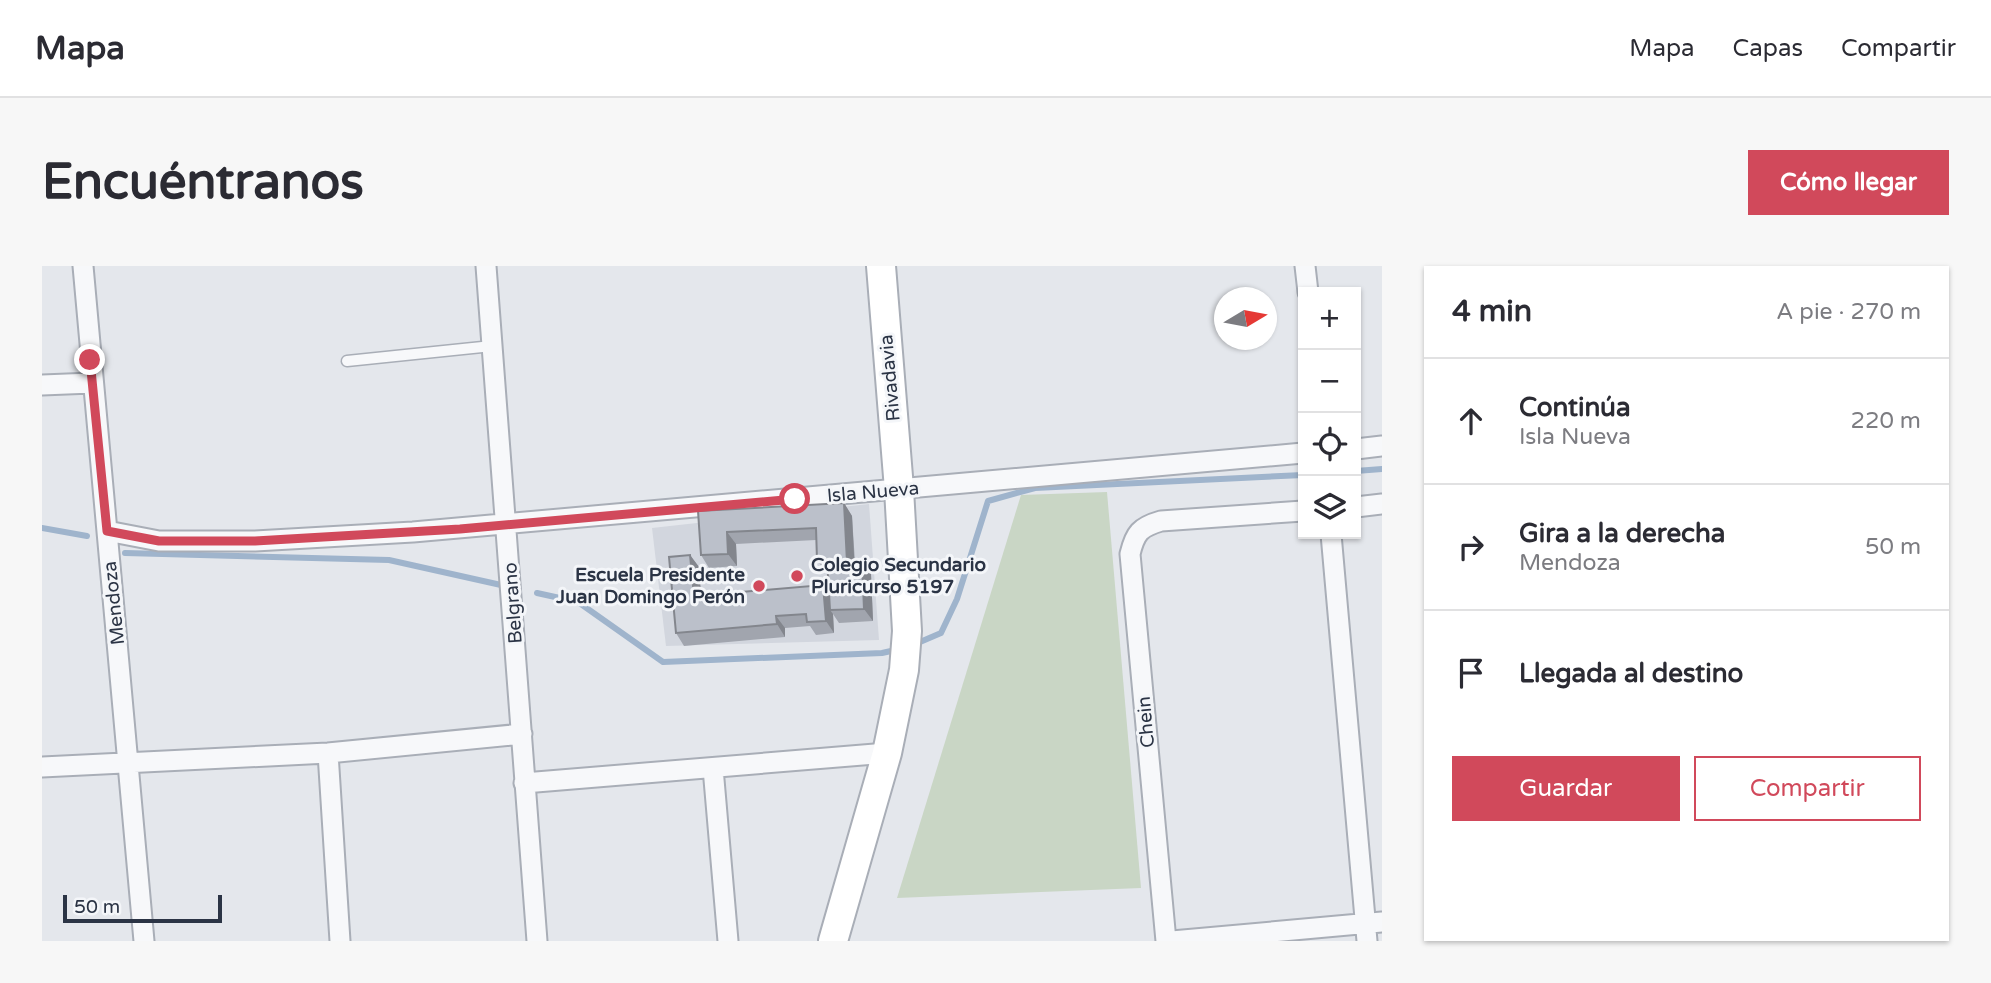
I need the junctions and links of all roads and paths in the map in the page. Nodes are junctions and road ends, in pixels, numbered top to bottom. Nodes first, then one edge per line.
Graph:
1 (83, 266) edge
2 (486, 266) edge
3 (881, 266) edge
4 (1305, 266) edge
5 (1307, 287) edge
6 (492, 346) junction
7 (347, 361) dead end
8 (92, 383) junction
9 (42, 385) edge
10 (1382, 446) edge
11 (1361, 448) edge
12 (1298, 453) edge
13 (899, 489) junction
14 (1382, 504) edge
15 (1361, 506) edge
16 (1298, 511) edge
17 (507, 525) junction
18 (107, 531) junction
19 (1332, 539) edge
20 (522, 734) junction
21 (328, 753) junction
22 (887, 753) junction
23 (130, 764) junction
24 (42, 766) edge
25 (713, 768) junction
26 (524, 783) junction
27 (1372, 929) edge
28 (144, 941) edge
29 (340, 941) edge
30 (537, 941) edge
31 (729, 941) edge
32 (833, 941) edge
33 (1166, 941) edge
34 (1172, 941) edge

1 - 8 street, Mendoza
2 - 6 street, Belgrano
3 - 13 main road, Rivadavia
4 - 5 street
6 - 7 lane
6 - 17 street, Belgrano
8 - 9 street
8 - 18 street, Mendoza
10 - 11 street
12 - 13 street, Isla Nueva
13 - 17 street, Isla Nueva
13 - 22 main road, Rivadavia
14 - 15 street
16 - 33 street, Chein
17 - 18 street, Isla Nueva
17 - 20 street, Belgrano
18 - 23 street, Mendoza
19 - 27 street
20 - 21 street
20 - 26 street, Belgrano
21 - 23 street
21 - 29 street
22 - 25 street
22 - 32 main road, Rivadavia
23 - 24 street
23 - 28 street, Mendoza
25 - 26 street
25 - 31 street
26 - 30 street, Belgrano
27 - 34 street

